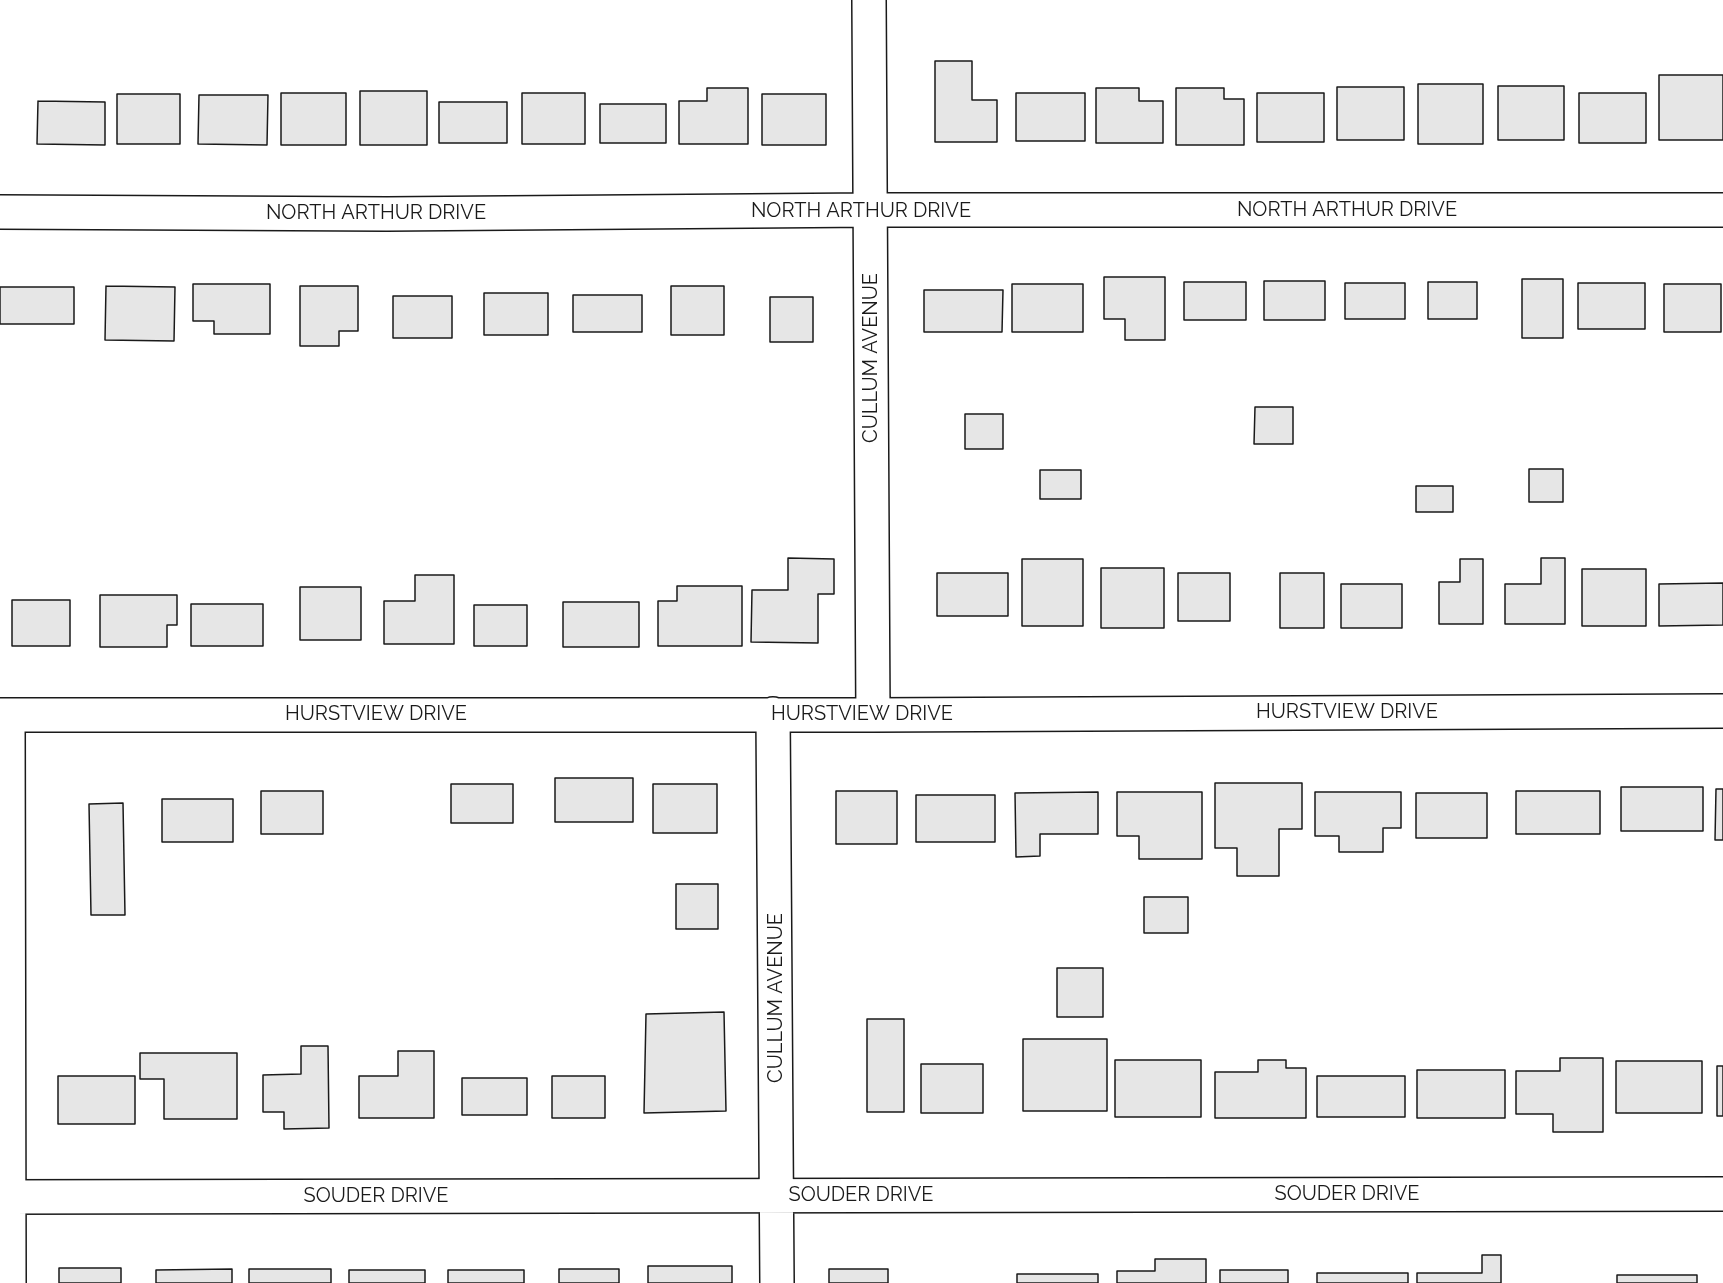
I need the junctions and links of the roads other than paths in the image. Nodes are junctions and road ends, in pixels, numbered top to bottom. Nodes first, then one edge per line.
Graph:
1 (870, 0) edge
2 (870, 210) junction
3 (1723, 210) edge
4 (0, 212) edge
5 (1723, 711) edge
6 (773, 714) junction
7 (4, 715) edge
8 (873, 715) junction
9 (1723, 1194) edge
10 (777, 1195) junction
11 (5, 1197) edge
12 (9, 1283) edge
13 (777, 1283) edge

1 - 2 street, CULLUM AVENUE
2 - 3 street, NORTH ARTHUR DRIVE
2 - 4 street, NORTH ARTHUR DRIVE
2 - 8 street, CULLUM AVENUE
5 - 8 street, HURSTVIEW DRIVE
6 - 7 street, HURSTVIEW DRIVE
6 - 8 street, HURSTVIEW DRIVE
6 - 10 street, CULLUM AVENUE
7 - 11 street
9 - 10 street, SOUDER DRIVE
10 - 11 street, SOUDER DRIVE
10 - 13 street, CULLUM AVENUE
11 - 12 street

